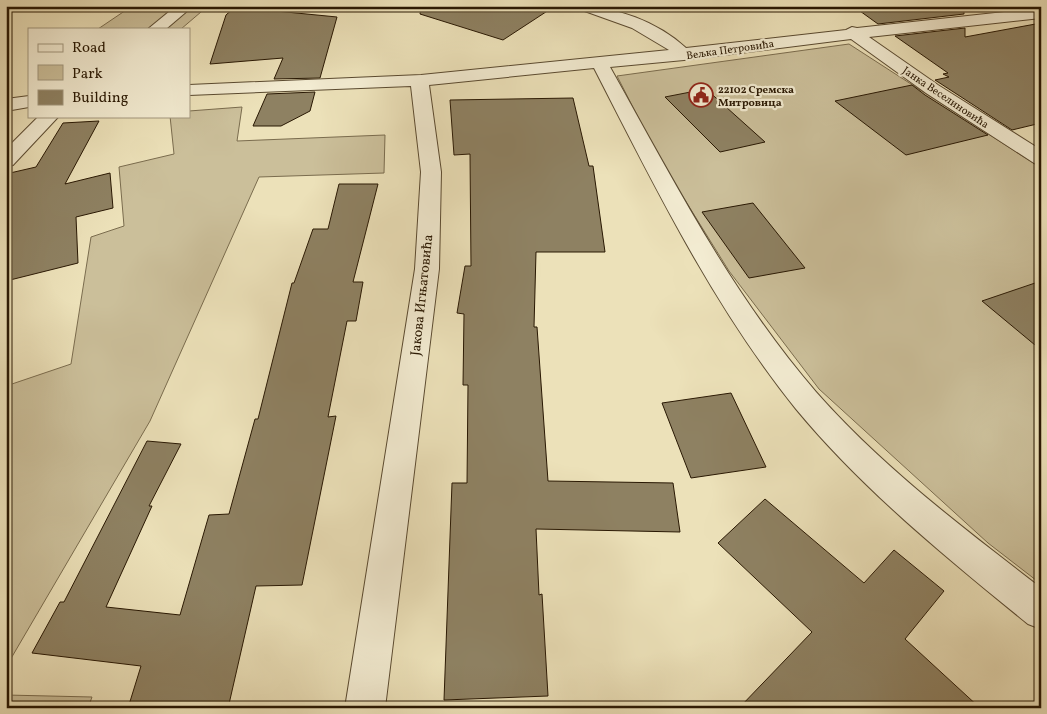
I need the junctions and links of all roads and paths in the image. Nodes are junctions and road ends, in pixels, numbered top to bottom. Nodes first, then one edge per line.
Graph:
1 (186, 6) edge
2 (584, 6) edge
3 (1041, 14) edge
4 (157, 28) edge
5 (852, 32) junction
6 (684, 55) junction
7 (600, 64) junction
8 (419, 80) junction
9 (190, 90) edge
10 (28, 101) edge
11 (6, 104) edge
12 (48, 118) edge
13 (1041, 159) edge
14 (6, 160) edge
15 (1041, 611) edge
16 (364, 708) edge

1 - 4 street
2 - 6 street
3 - 5 street, Вељка Петровића
5 - 6 street, Вељка Петровића
5 - 13 street, Јанка Веселиновића
6 - 7 street, Вељка Петровића
7 - 8 street, Вељка Петровића
7 - 15 street
8 - 9 street
8 - 16 street, Јакова Игњатовића
10 - 11 street
12 - 14 street

